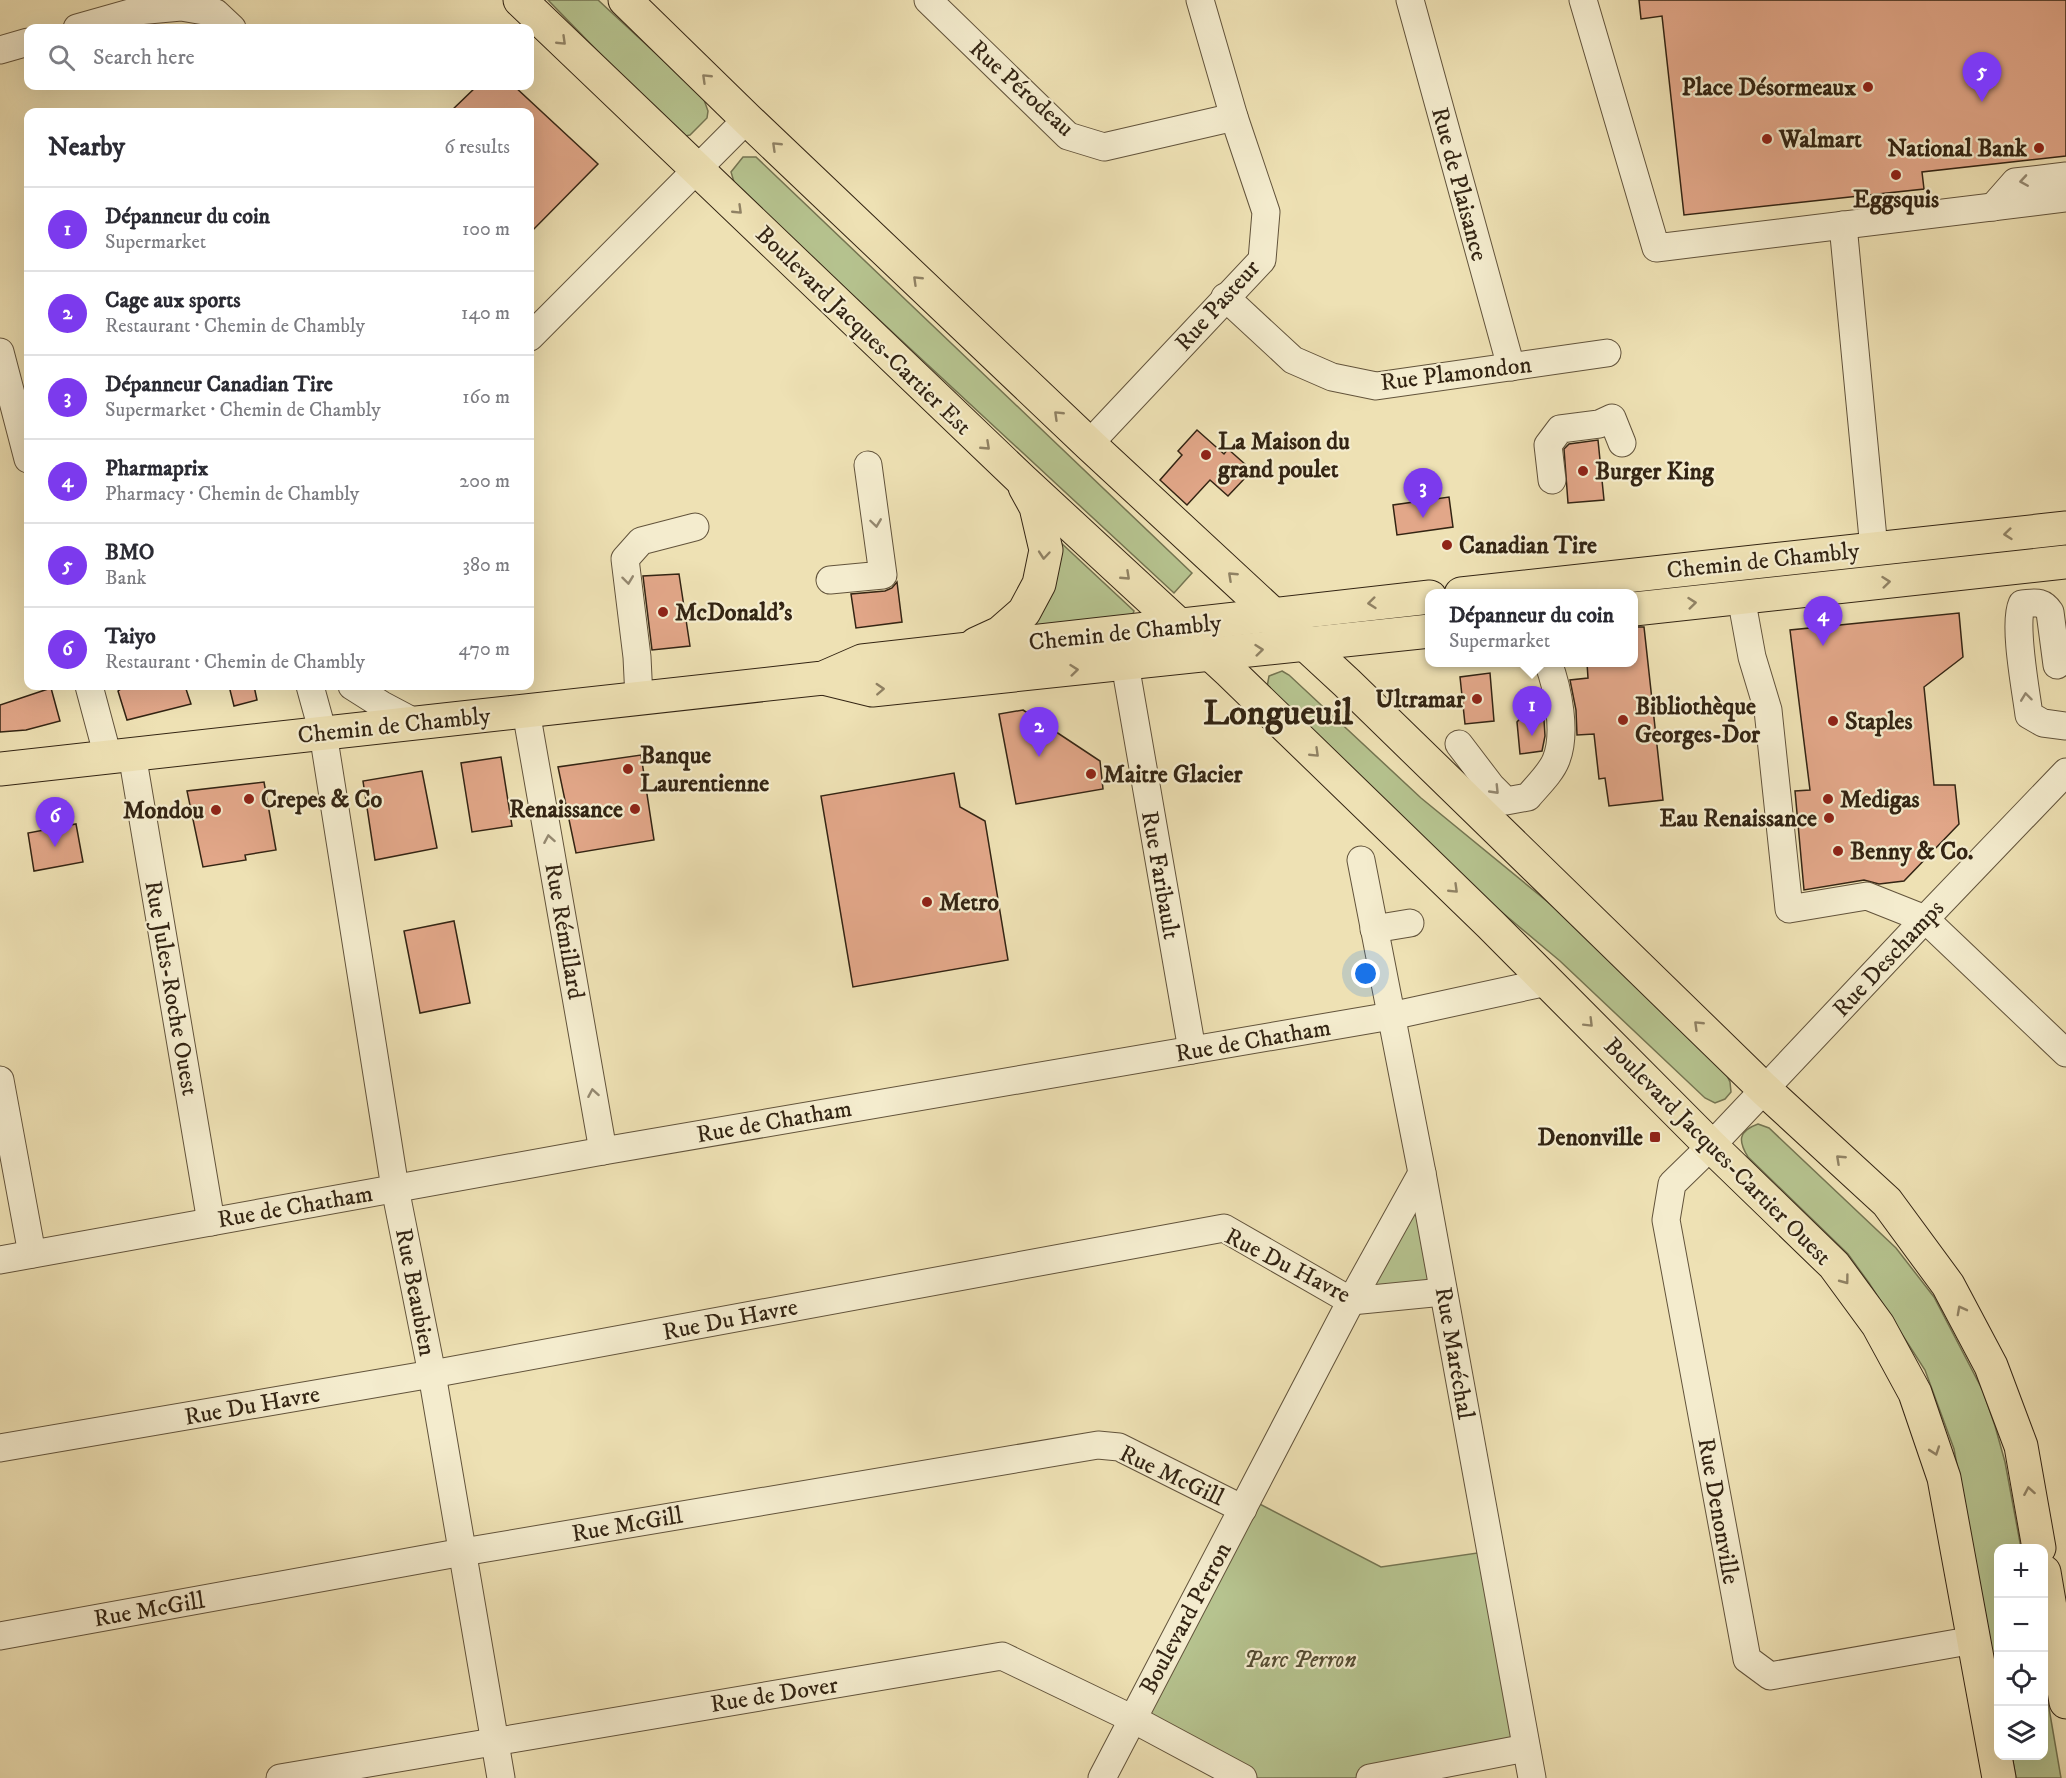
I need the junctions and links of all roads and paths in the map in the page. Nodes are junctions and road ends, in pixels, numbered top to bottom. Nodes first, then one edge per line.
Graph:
1 (520, 0) edge
2 (625, 0) edge
3 (927, 0) edge
4 (1200, 0) edge
5 (1410, 0) edge
6 (1583, 0) edge
7 (91, 24) edge
8 (228, 24) edge
9 (24, 43) edge
10 (0, 50) edge
11 (1234, 117) junction
12 (747, 119) junction
13 (696, 170) junction
14 (2066, 176) edge
15 (2066, 198) edge
16 (1993, 207) junction
17 (1843, 225) junction
18 (1225, 297) junction
19 (534, 333) edge
20 (0, 352) edge
21 (1606, 353) dead end
22 (1511, 367) junction
23 (1622, 443) dead end
24 (24, 444) edge
25 (1089, 444) junction
26 (868, 465) dead end
27 (1022, 480) junction
28 (1552, 480) dead end
29 (695, 527) dead end
30 (2066, 528) edge
31 (1874, 549) junction
32 (2066, 562) edge
33 (830, 580) dead end
34 (1507, 589) edge
35 (1741, 597) junction
36 (1425, 598) edge
37 (1638, 609) edge
38 (1274, 614) junction
39 (1178, 625) junction
40 (1425, 632) edge
41 (1355, 639) junction
42 (1305, 644) junction
43 (962, 650) junction
44 (1212, 655) junction
45 (1125, 664) junction
46 (2056, 665) dead end
47 (1550, 667) edge
48 (823, 678) junction
49 (1347, 683) junction
50 (91, 690) edge
51 (311, 690) edge
52 (358, 690) edge
53 (639, 698) junction
54 (526, 711) junction
55 (416, 723) junction
56 (2066, 726) edge
57 (323, 734) junction
58 (1459, 744) dead end
59 (120, 756) junction
60 (0, 769) edge
61 (2066, 772) edge
62 (1361, 860) dead end
63 (1924, 918) junction
64 (1410, 923) dead end
65 (1374, 929) junction
66 (1547, 982) junction
67 (1391, 1016) junction
68 (1192, 1050) junction
69 (2066, 1053) edge
70 (0, 1080) edge
71 (1764, 1089) junction
72 (1711, 1146) junction
73 (603, 1151) junction
74 (1422, 1173) junction
75 (395, 1188) junction
76 (211, 1222) junction
77 (32, 1254) junction
78 (0, 1260) edge
79 (1443, 1292) junction
80 (1351, 1301) junction
81 (432, 1374) junction
82 (0, 1448) edge
83 (1243, 1509) junction
84 (2038, 1544) edge
85 (463, 1552) junction
86 (2048, 1598) edge
87 (0, 1636) edge
88 (1974, 1640) junction
89 (2066, 1702) edge
90 (1133, 1719) junction
91 (493, 1741) junction
92 (1526, 1748) junction
93 (280, 1778) edge
94 (501, 1778) edge
95 (1102, 1778) edge
96 (1243, 1778) edge
97 (1370, 1778) edge
98 (1532, 1778) edge
99 (1999, 1778) edge

1 -> 13 main road, Boulevard Jacques-Cartier Est
12 -> 2 main road
3 - 11 street, Rue Pérodeau
4 - 11 street, Rue Pasteur
5 - 22 street, Rue de Plaisance
6 - 17 street
7 - 8 street
9 - 10 street
11 - 18 street, Rue Pasteur
12 - 13 street
25 -> 12 main road
13 - 19 street
13 -> 27 main road, Boulevard Jacques-Cartier Est
14 -> 16 street
15 - 16 street
16 - 17 street
17 - 31 street
18 - 22 street, Rue Plamondon
18 - 25 street, Rue Pasteur
20 - 24 street
21 - 22 street, Rue Plamondon
23 - 28 street
38 -> 25 main road
26 -> 33 street
27 -> 39 main road, Boulevard Jacques-Cartier Est
27 -> 43 main road
29 -> 53 street
30 -> 31 main road, Chemin de Chambly
31 - 34 main road, Chemin de Chambly
35 -> 32 main road, Chemin de Chambly
37 -> 35 main road, Chemin de Chambly
35 - 63 street
36 -> 38 main road, Chemin de Chambly
38 - 39 main road, Chemin de Chambly
38 - 42 main road
39 - 43 main road, Chemin de Chambly
39 - 44 main road, Boulevard Jacques-Cartier Est
40 - 41 main road, Chemin de Chambly
41 - 42 main road, Chemin de Chambly
41 - 49 main road
44 -> 42 main road, Chemin de Chambly
42 - 49 main road
43 - 48 main road, Chemin de Chambly
44 - 45 main road, Chemin de Chambly
44 -> 66 main road, Boulevard Jacques-Cartier Ouest
48 -> 45 main road, Chemin de Chambly
45 - 68 street, Rue Faribault
56 -> 46 street
58 -> 47 street
48 - 53 main road, Chemin de Chambly
71 -> 49 main road
50 - 59 street, Rue Jules-Roche Ouest
51 - 57 street, Rue Beaubien
52 - 55 street
53 - 54 main road, Chemin de Chambly
54 - 55 main road, Chemin de Chambly
73 -> 54 street, Rue Rémillard
55 - 57 main road, Chemin de Chambly
57 - 59 main road, Chemin de Chambly
57 - 75 street, Rue Beaubien
59 - 60 main road, Chemin de Chambly
59 - 76 street, Rue Jules-Roche Ouest
61 - 63 street, Rue Deschamps
62 - 65 street, Rue Maréchal
63 - 69 street
63 - 71 street, Rue Deschamps
64 - 65 street
65 - 67 street, Rue Maréchal
66 - 67 street, Rue de Chatham
66 -> 72 main road, Boulevard Jacques-Cartier Ouest
67 - 68 street, Rue de Chatham
67 - 74 street, Rue Maréchal
68 - 73 street, Rue de Chatham
70 - 77 street
71 - 72 street, Rue Deschamps
84 -> 71 main road
72 -> 88 main road, Boulevard Jacques-Cartier Ouest
72 - 88 street, Rue Denonville
73 - 75 street, Rue de Chatham
74 - 79 street, Rue Maréchal
74 - 80 street, Boulevard Perron
75 - 76 street, Rue de Chatham
75 - 81 street, Rue Beaubien
76 - 77 street, Rue de Chatham
77 - 78 street, Rue de Chatham
79 - 80 street, Rue Du Havre
79 - 92 street, Rue Maréchal
80 - 81 street, Rue Du Havre
80 - 83 street, Boulevard Perron
81 - 82 street, Rue Du Havre
81 - 85 street, Rue Beaubien
83 - 85 street, Rue McGill
83 - 90 street, Boulevard Perron
85 - 87 street, Rue McGill
85 - 91 street, Rue Beaubien
86 - 89 main road
88 - 99 main road, Boulevard Jacques-Cartier Ouest
90 - 91 street, Rue de Dover
90 - 95 street, Boulevard Perron
90 - 96 street, Rue de Dover
91 - 93 street, Rue de Dover
91 - 94 street, Rue Beaubien
92 - 97 street
92 - 98 street, Rue Maréchal

